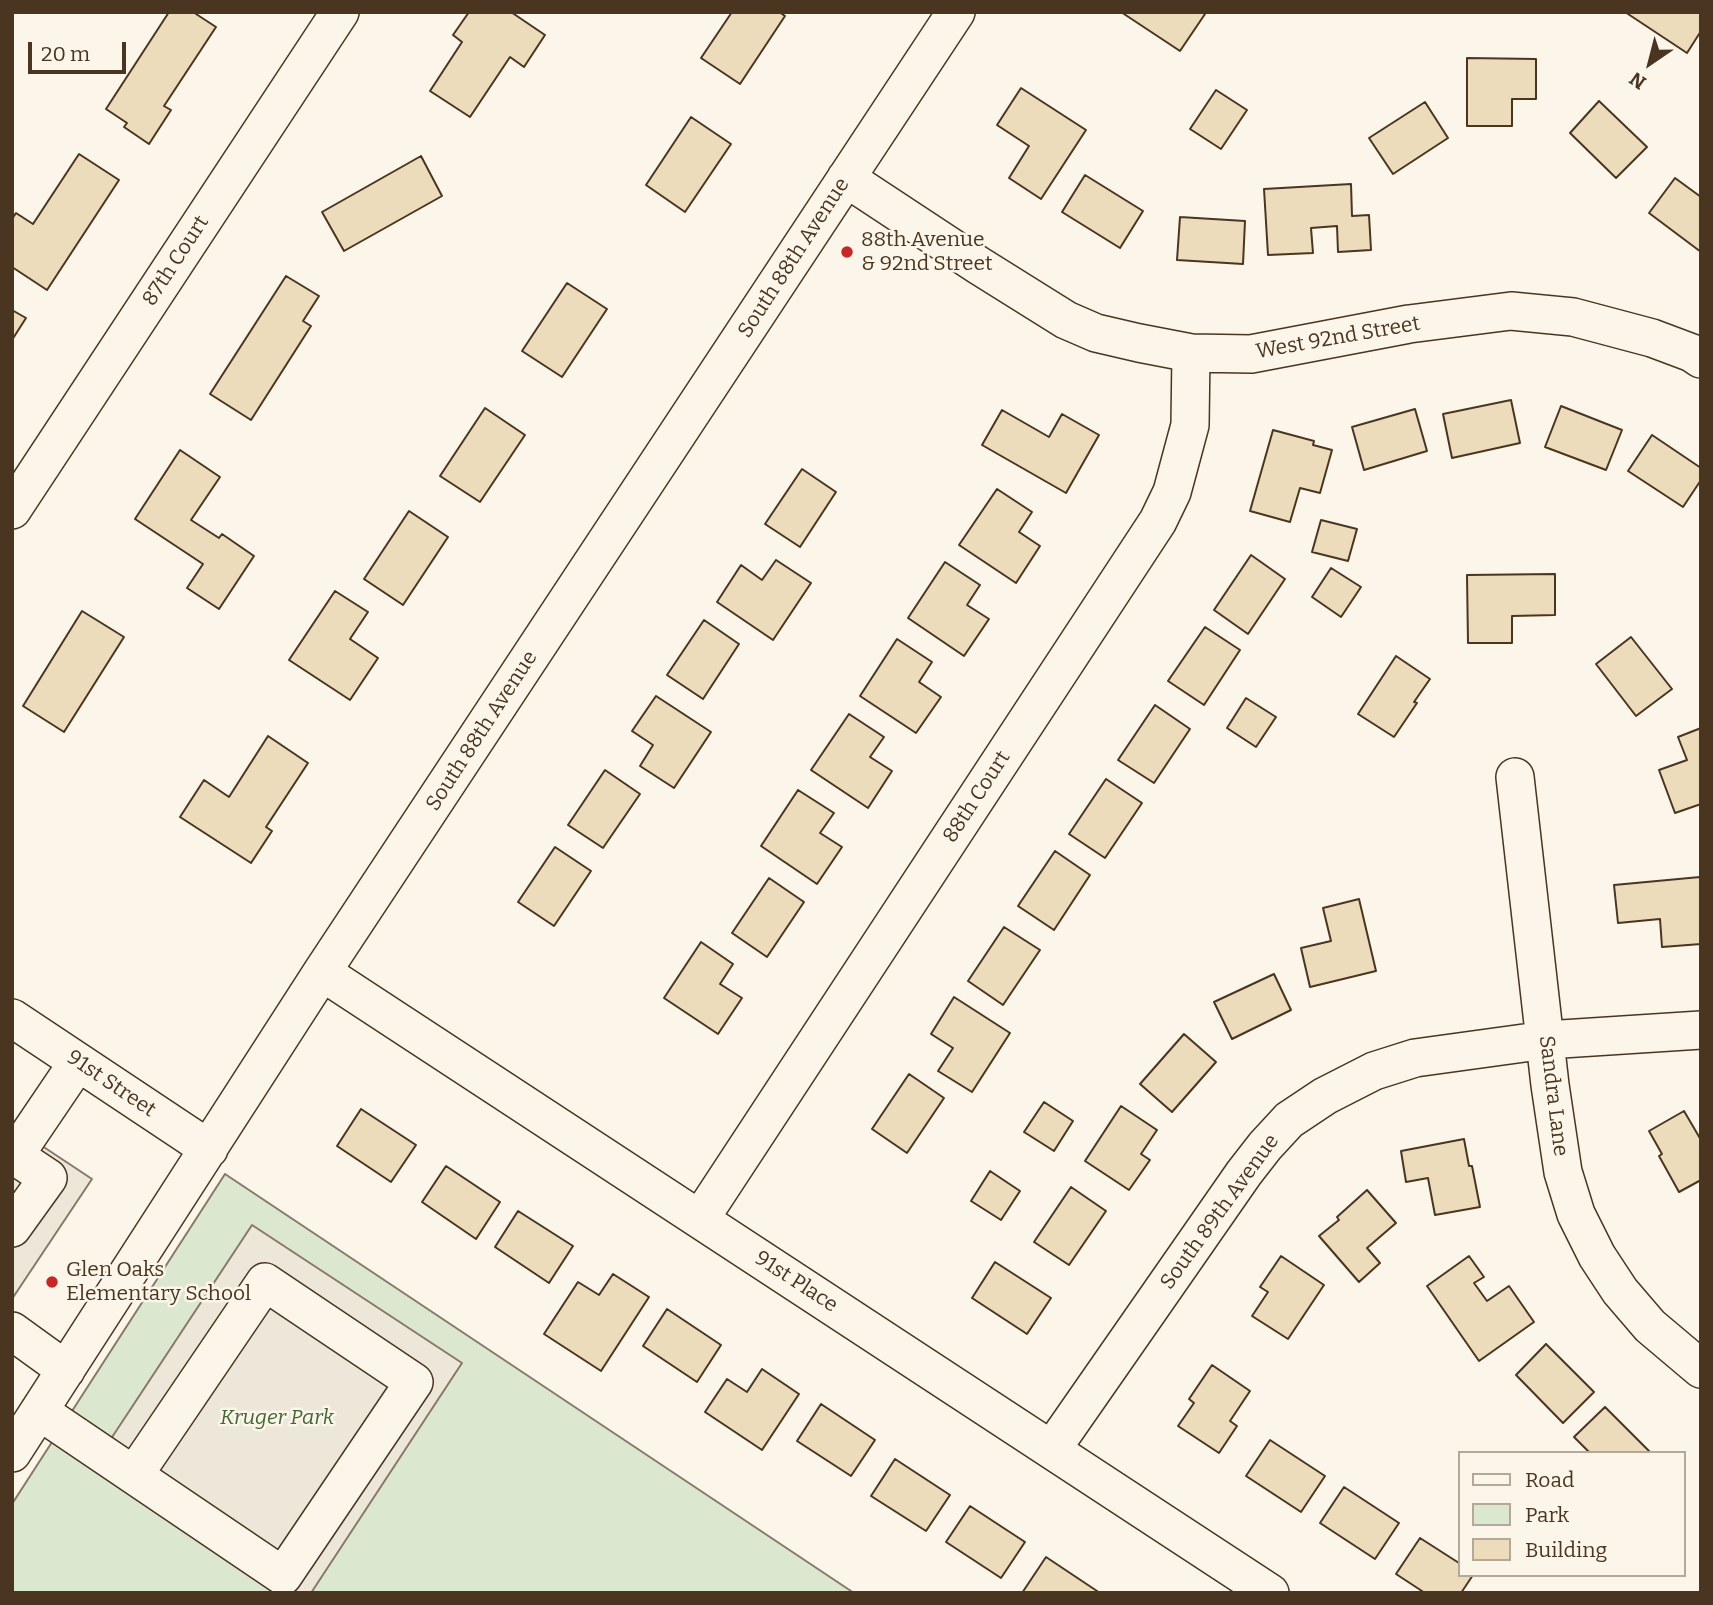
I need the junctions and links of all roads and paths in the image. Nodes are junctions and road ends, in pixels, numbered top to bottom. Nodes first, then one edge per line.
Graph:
1 (340, 12) edge
2 (956, 12) edge
3 (846, 178) junction
4 (1191, 353) junction
5 (1701, 359) edge
6 (12, 510) edge
7 (1515, 777) dead end
8 (322, 972) junction
9 (12, 1018) edge
10 (1701, 1030) edge
11 (1546, 1040) junction
12 (78, 1062) junction
13 (209, 1149) junction
14 (13, 1154) edge
15 (700, 1219) junction
16 (12, 1228) edge
17 (12, 1331) edge
18 (1701, 1369) edge
19 (66, 1370) junction
20 (39, 1411) junction
21 (1052, 1450) junction
22 (12, 1452) edge
23 (134, 1475) junction
24 (1270, 1593) edge

1 - 6 street, 87th Court
2 - 3 street, South 88th Avenue
3 - 4 street, West 92nd Street
3 - 8 street, South 88th Avenue
4 - 5 street, West 92nd Street
4 - 15 street, 88th Court
7 - 11 street, Sandra Lane
8 - 13 street, South 88th Avenue
8 - 15 street, 91st Place
9 - 12 street, 91st Street
10 - 11 street, South 89th Avenue
11 - 18 street, Sandra Lane
11 - 21 street, South 89th Avenue
12 - 13 street, 91st Street
12 - 14 street
13 - 19 street, South 88th Avenue
14 - 16 street
15 - 21 street, 91st Place
17 - 19 street
19 - 20 street, South 88th Avenue
20 - 22 street, South 88th Avenue
20 - 23 street
21 - 24 street, 91st Place
23 - 23 street

